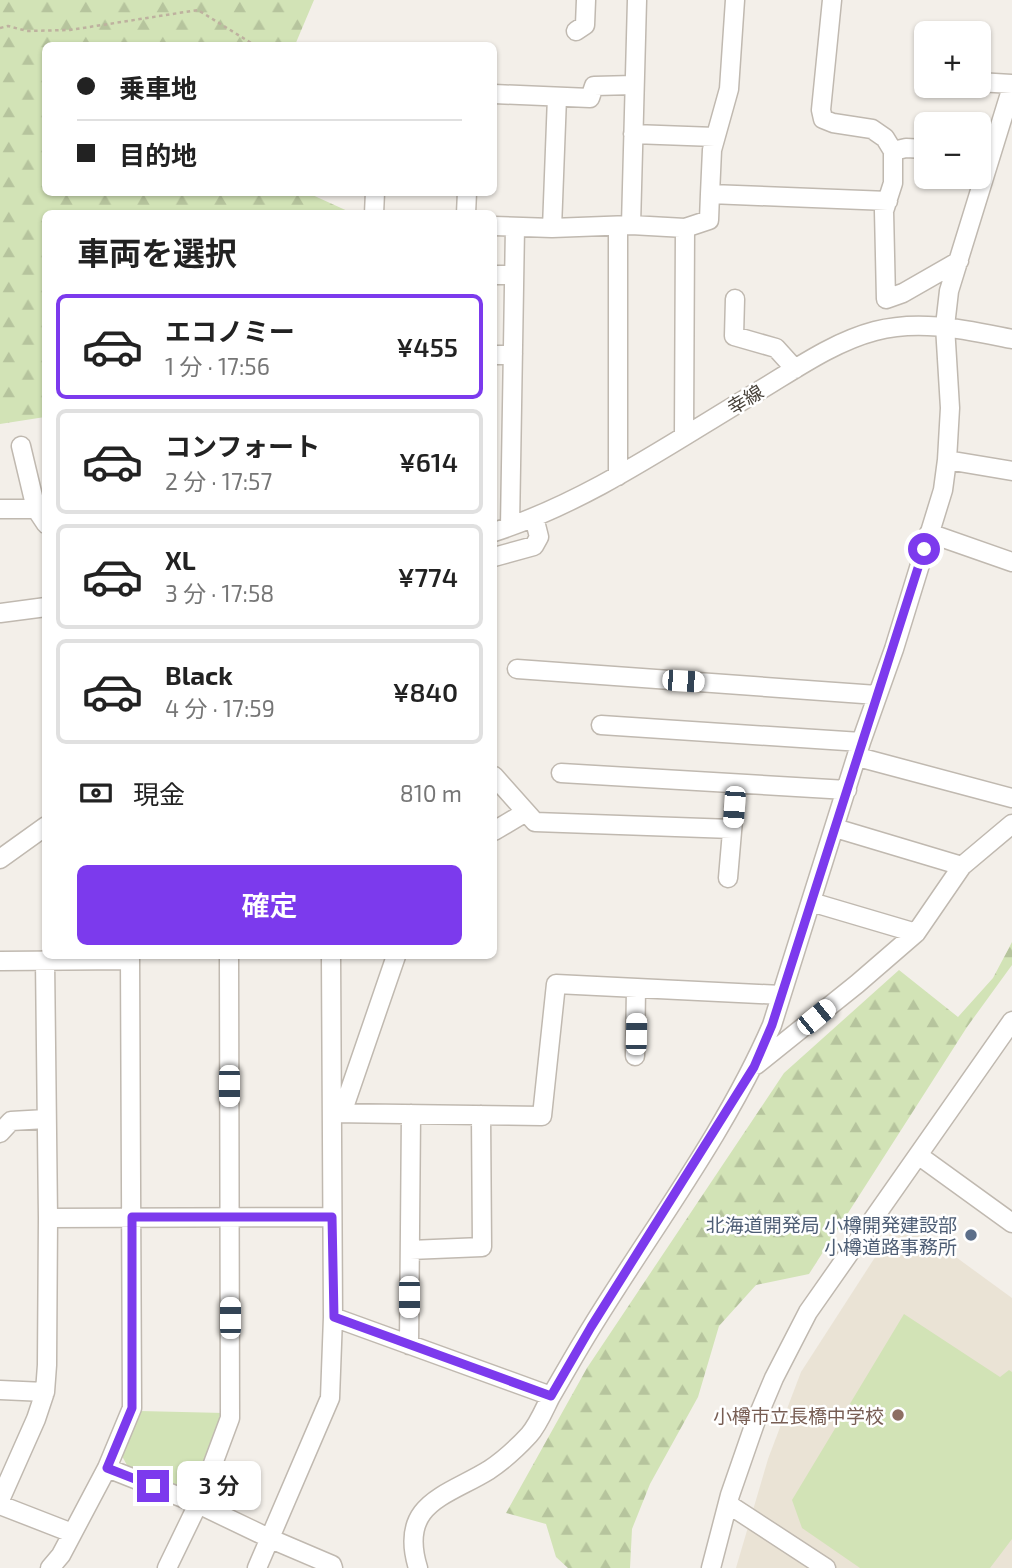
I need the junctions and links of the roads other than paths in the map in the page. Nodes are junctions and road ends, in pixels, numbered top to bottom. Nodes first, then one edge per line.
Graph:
1 (586, 0) edge
2 (637, 0) edge
3 (735, 0) edge
4 (832, 0) edge
5 (576, 31) dead end
6 (991, 84) edge
7 (634, 85) junction
8 (1012, 86) edge
9 (497, 94) edge
10 (557, 97) junction
11 (633, 134) junction
12 (991, 137) edge
13 (715, 138) junction
14 (914, 148) edge
15 (894, 151) junction
16 (976, 189) edge
17 (710, 194) junction
18 (888, 201) junction
19 (497, 226) edge
20 (624, 226) junction
21 (515, 227) junction
22 (552, 228) junction
23 (685, 228) junction
24 (959, 261) junction
25 (497, 275) edge
26 (514, 275) junction
27 (735, 299) dead end
28 (945, 326) junction
29 (1012, 339) edge
30 (513, 354) junction
31 (497, 355) edge
32 (795, 369) junction
33 (684, 436) junction
34 (21, 446) dead end
35 (947, 460) junction
36 (1012, 471) edge
37 (618, 476) junction
38 (0, 509) edge
39 (41, 516) edge
40 (534, 517) junction
41 (502, 529) edge
42 (929, 533) junction
43 (497, 556) edge
44 (1012, 562) edge
45 (42, 608) edge
46 (0, 613) edge
47 (517, 669) dead end
48 (877, 695) junction
49 (601, 724) dead end
50 (859, 750) junction
51 (561, 773) dead end
52 (497, 779) edge
53 (736, 785) junction
54 (847, 790) junction
55 (1012, 798) edge
56 (526, 812) junction
57 (1012, 824) edge
58 (835, 828) junction
59 (42, 829) edge
60 (497, 829) edge
61 (732, 829) junction
62 (0, 859) edge
63 (962, 866) junction
64 (729, 877) dead end
65 (811, 902) junction
66 (916, 933) junction
67 (87, 959) edge
68 (130, 959) edge
69 (229, 959) edge
70 (331, 959) edge
71 (395, 959) edge
72 (44, 960) junction
73 (0, 961) edge
74 (636, 988) junction
75 (781, 995) junction
76 (1011, 1025) edge
77 (635, 1056) dead end
78 (754, 1067) junction
79 (337, 1113) junction
80 (411, 1114) junction
81 (481, 1115) junction
82 (47, 1119) junction
83 (0, 1133) edge
84 (918, 1156) junction
85 (132, 1217) junction
86 (229, 1217) junction
87 (332, 1217) junction
88 (48, 1218) junction
89 (1012, 1223) edge
90 (410, 1250) junction
91 (334, 1317) junction
92 (409, 1345) junction
93 (0, 1390) edge
94 (45, 1392) junction
95 (551, 1396) junction
96 (107, 1468) junction
97 (0, 1502) edge
98 (198, 1504) junction
99 (728, 1504) junction
100 (72, 1533) junction
101 (271, 1539) junction
102 (50, 1568) edge
103 (167, 1568) edge
104 (257, 1568) edge
105 (333, 1568) edge
106 (418, 1568) edge
107 (712, 1568) edge
108 (826, 1568) edge

1 - 5 street
2 - 7 street
3 - 13 street
4 - 15 street
6 - 8 street
7 - 10 street
7 - 11 street
8 - 12 street
9 - 10 street
10 - 22 street
11 - 13 street
11 - 20 street
13 - 17 street
14 - 15 street
15 - 18 street
16 - 24 street
17 - 18 street
17 - 23 street
18 - 24 street
19 - 21 street
20 - 22 street
20 - 23 street
20 - 37 street
21 - 22 street
21 - 26 street
23 - 33 street
24 - 28 street
25 - 26 street
26 - 30 street
27 - 32 street
28 - 29 street, 幸線
28 - 32 street, 幸線
28 - 35 street
30 - 31 street
30 - 41 street
32 - 33 street, 幸線
33 - 37 street, 幸線
34 - 39 street
35 - 36 street
35 - 42 street
37 - 40 street, 幸線
38 - 39 street
40 - 41 street, 幸線
40 - 43 street
42 - 44 street
42 - 48 street
45 - 46 street
47 - 48 street
48 - 50 street
49 - 50 street
50 - 54 street
50 - 55 street
51 - 53 street
52 - 56 street
53 - 54 street
53 - 61 street
54 - 58 street
56 - 60 street
56 - 61 street
57 - 63 street
58 - 63 street
58 - 65 street
59 - 62 street
61 - 64 street
63 - 66 street
65 - 66 street
65 - 75 street
66 - 78 street
67 - 72 street
68 - 85 street
69 - 86 street
70 - 79 street
71 - 79 street
72 - 73 street
72 - 82 street
74 - 75 street
74 - 77 street
74 - 81 street
75 - 78 street
76 - 84 street
78 - 95 street
79 - 80 street
79 - 87 street
80 - 81 street
80 - 90 street
81 - 90 street
82 - 83 street
82 - 88 street
84 - 89 street
84 - 99 street
85 - 86 street
85 - 88 street
85 - 96 street
86 - 87 street
86 - 98 street
87 - 91 street
88 - 94 street
90 - 92 street
91 - 92 street
91 - 101 street
92 - 95 street
93 - 94 street
94 - 97 street
95 - 106 street
96 - 98 street
96 - 100 street
97 - 100 street
98 - 101 street
98 - 103 street
99 - 107 street
99 - 108 street
100 - 102 street
101 - 104 street
101 - 105 street

